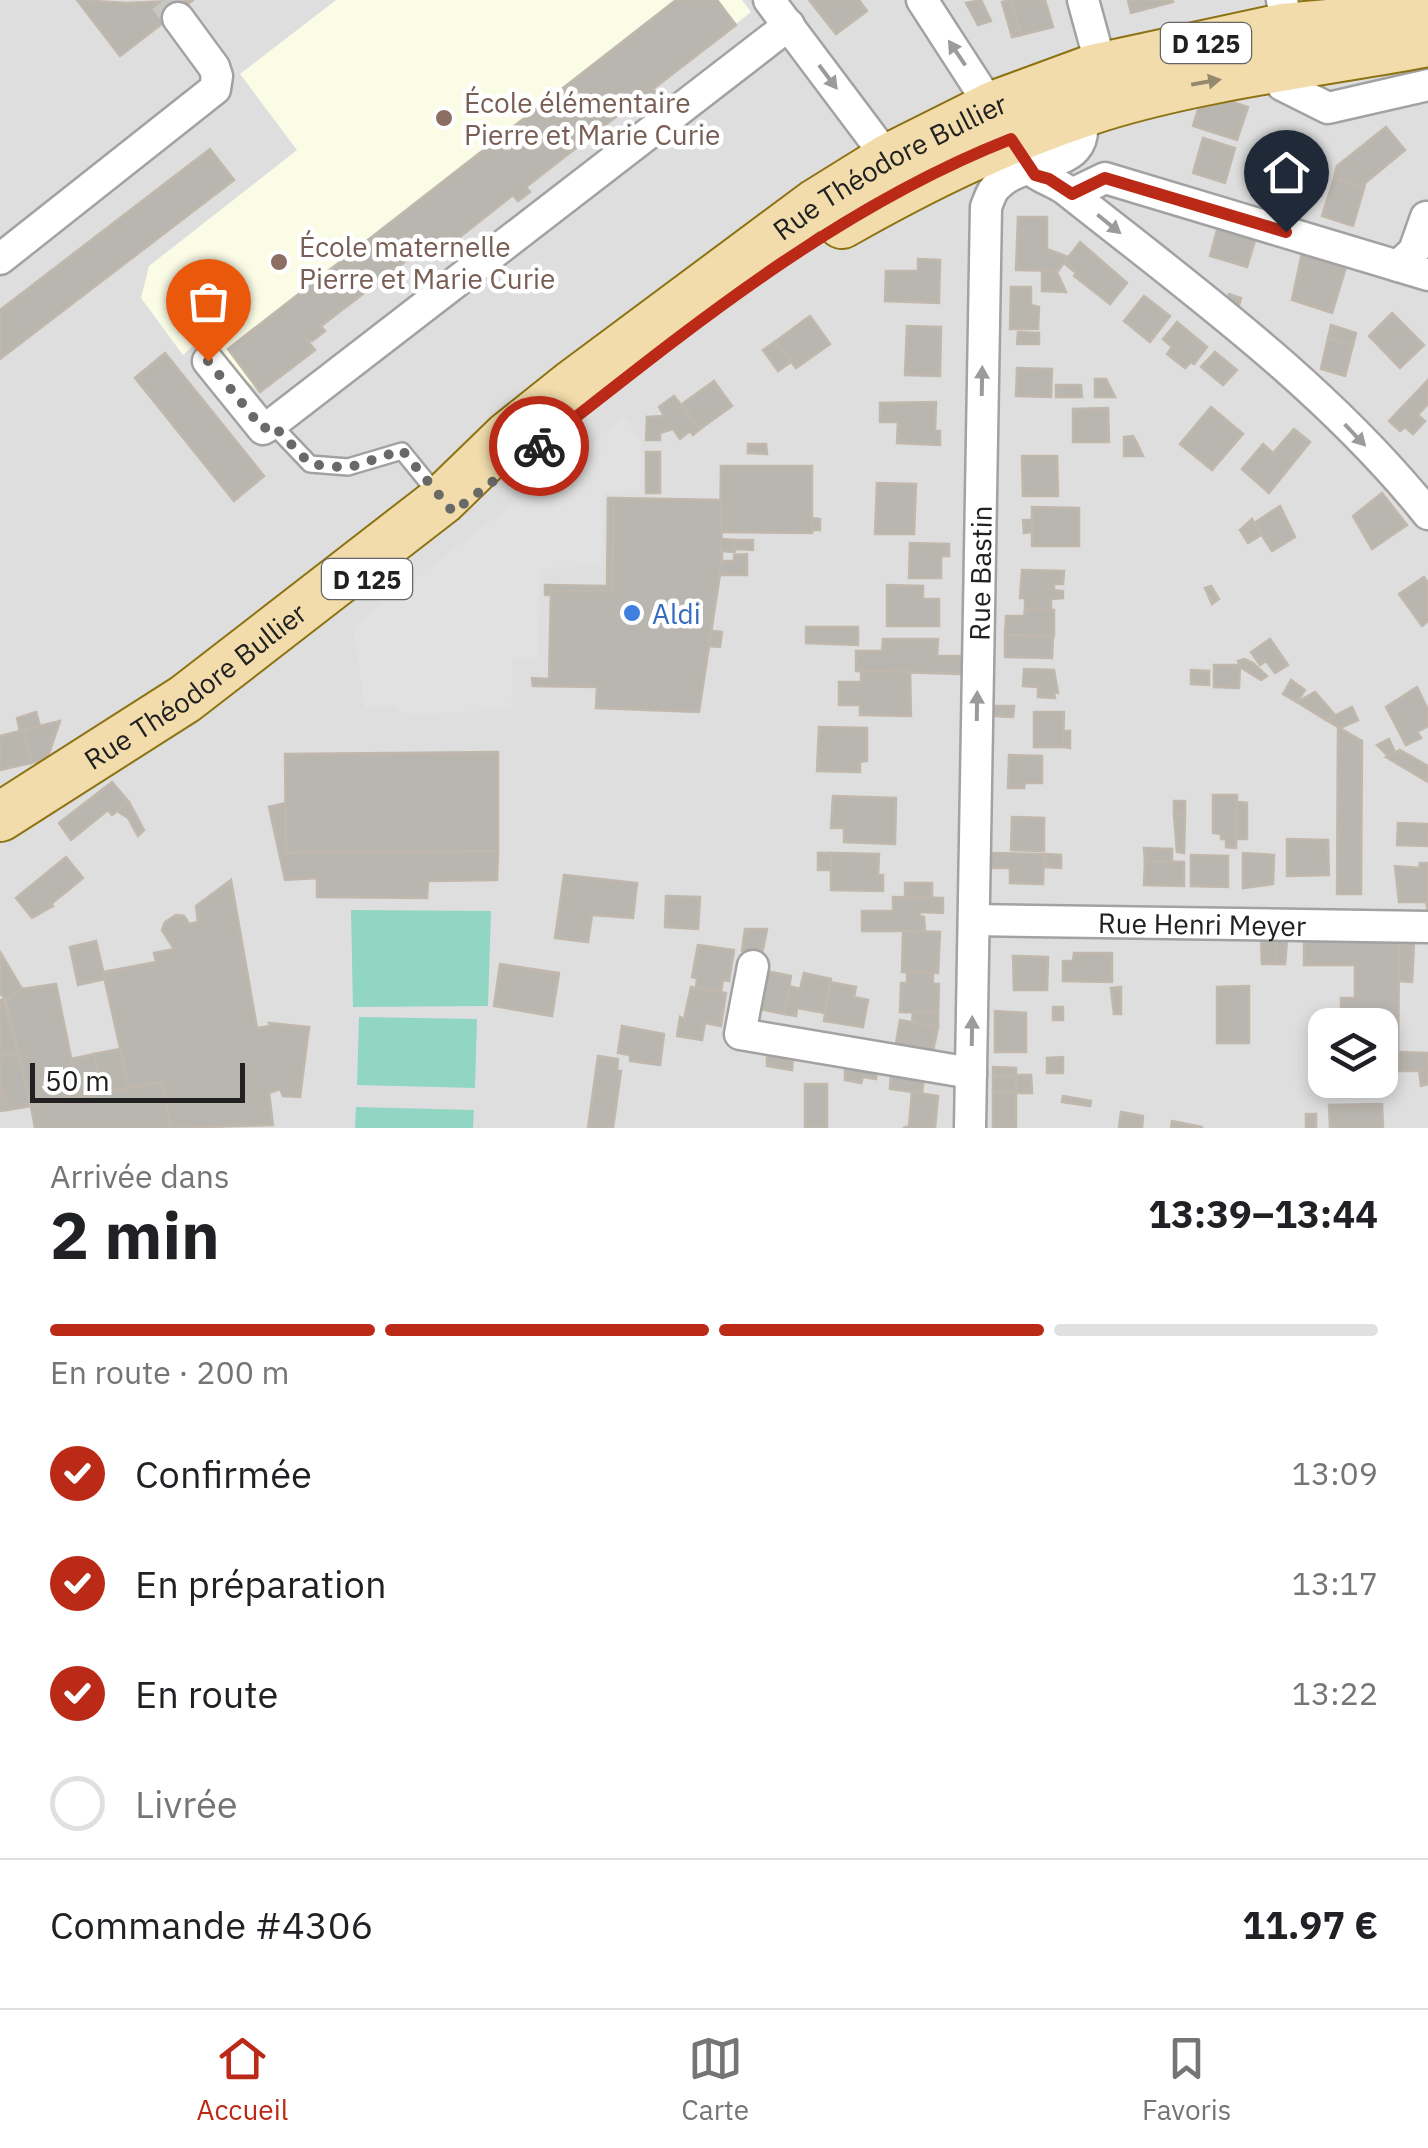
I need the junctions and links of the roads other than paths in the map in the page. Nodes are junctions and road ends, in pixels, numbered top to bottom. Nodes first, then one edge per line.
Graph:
1 (769, 0) edge
2 (922, 0) edge
3 (1084, 0) edge
4 (1428, 15) edge
5 (178, 18) tunnel mouth
6 (1290, 23) edge
7 (789, 26) junction
8 (1428, 42) edge
9 (1428, 85) edge
10 (1091, 91) junction
11 (1011, 139) junction
12 (898, 172) junction
13 (1072, 194) junction
14 (1426, 217) edge
15 (0, 259) edge
16 (1398, 266) junction
17 (1428, 275) edge
18 (208, 361) dead end
19 (272, 424) junction
20 (448, 506) junction
21 (1428, 514) edge
22 (0, 817) edge
23 (0, 848) edge
24 (974, 920) junction
25 (1428, 927) edge
26 (753, 966) dead end
27 (971, 1073) junction
28 (970, 1128) edge

1 - 7 street
11 -> 2 street
3 - 10 street
4 - 6 main road, Rue Théodore Bullier / D 125
5 - 15 street
6 - 8 main road, Rue Théodore Bullier / D 125
6 - 9 street
6 - 10 main road, Rue Théodore Bullier / D 125
7 -> 12 street
7 - 19 street
10 - 11 main road, Rue Théodore Bullier / D 125
10 - 11 street, Rue Bastin
11 - 12 main road, Rue Théodore Bullier / D 125
11 - 13 street
24 -> 11 street, Rue Bastin
12 - 20 main road, Rue Théodore Bullier / D 125
13 - 16 street
13 -> 21 street
14 - 16 street
16 - 17 street
18 - 19 street
19 - 20 lane
20 - 22 main road, Rue Théodore Bullier / D 125
20 - 23 main road, Rue Théodore Bullier / D 125
24 - 25 street, Rue Henri Meyer
27 -> 24 street, Rue Bastin
26 - 27 street
27 - 28 street, Rue Bastin

